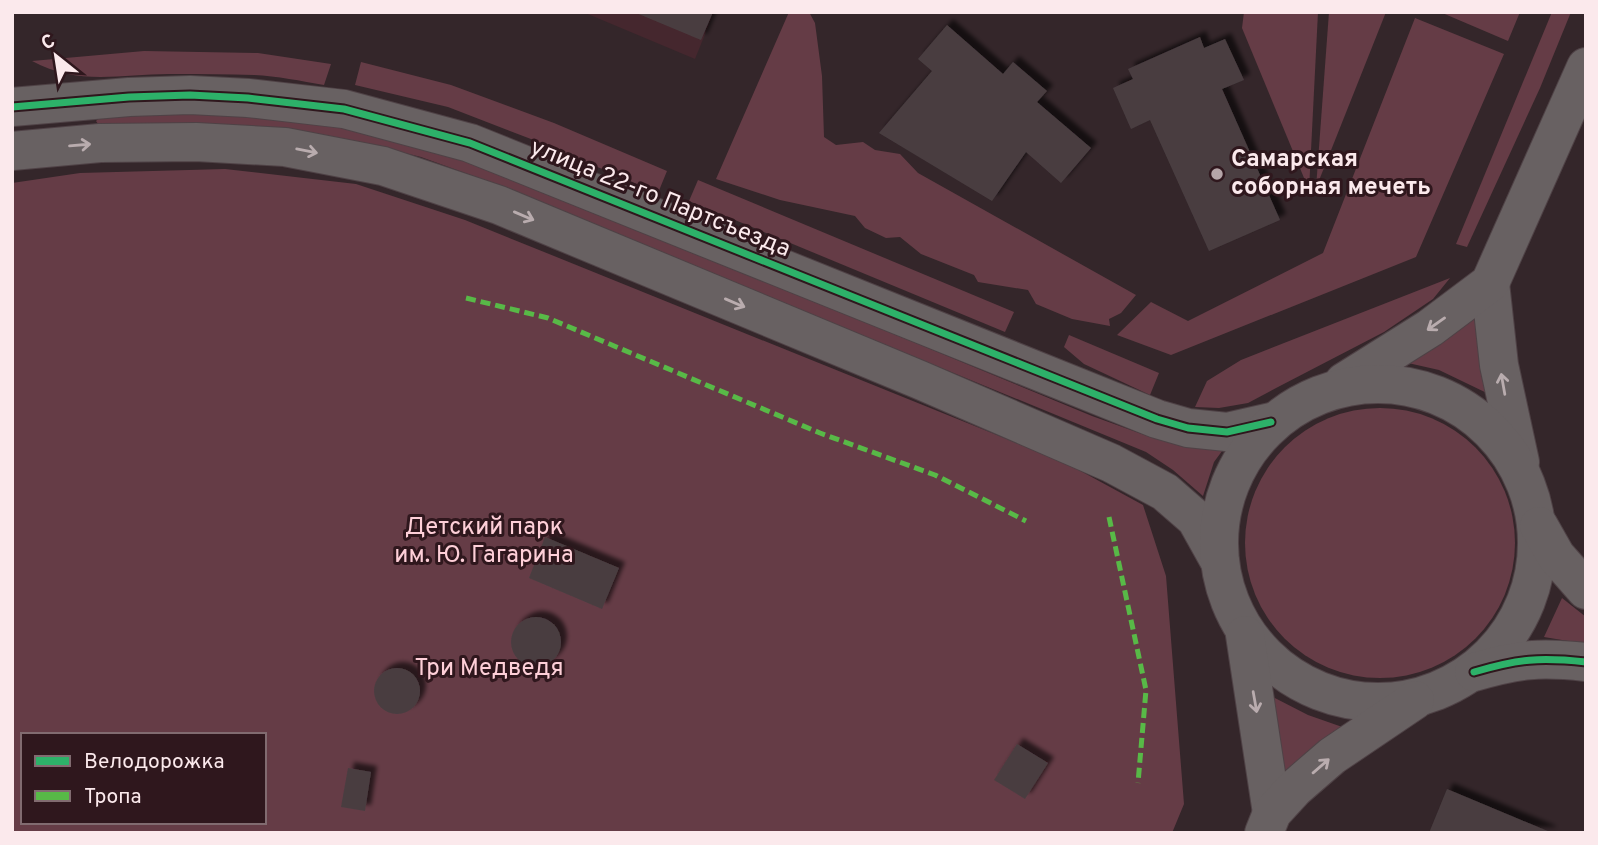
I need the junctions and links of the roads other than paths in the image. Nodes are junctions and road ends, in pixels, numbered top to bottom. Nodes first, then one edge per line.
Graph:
1 (1586, 67) edge
2 (12, 107) edge
3 (13, 148) edge
4 (1490, 283) junction
5 (1344, 382) junction
6 (1271, 422) junction
7 (1523, 474) junction
8 (1539, 526) junction
9 (1220, 562) junction
10 (1586, 590) edge
11 (1245, 635) junction
12 (1586, 662) edge
13 (1474, 672) junction
14 (1415, 700) junction
15 (1268, 823) edge

1 - 4 street
2 - 6 street, улица 22-го Партсъезда
3 -> 9 street
4 -> 5 street
7 -> 4 street
5 - 6 street
5 - 7 street
6 - 9 street
7 - 8 street
8 - 10 street
8 - 13 street
9 - 11 street
11 - 14 street
11 -> 15 street
12 - 13 street
13 - 14 street
15 -> 14 street

